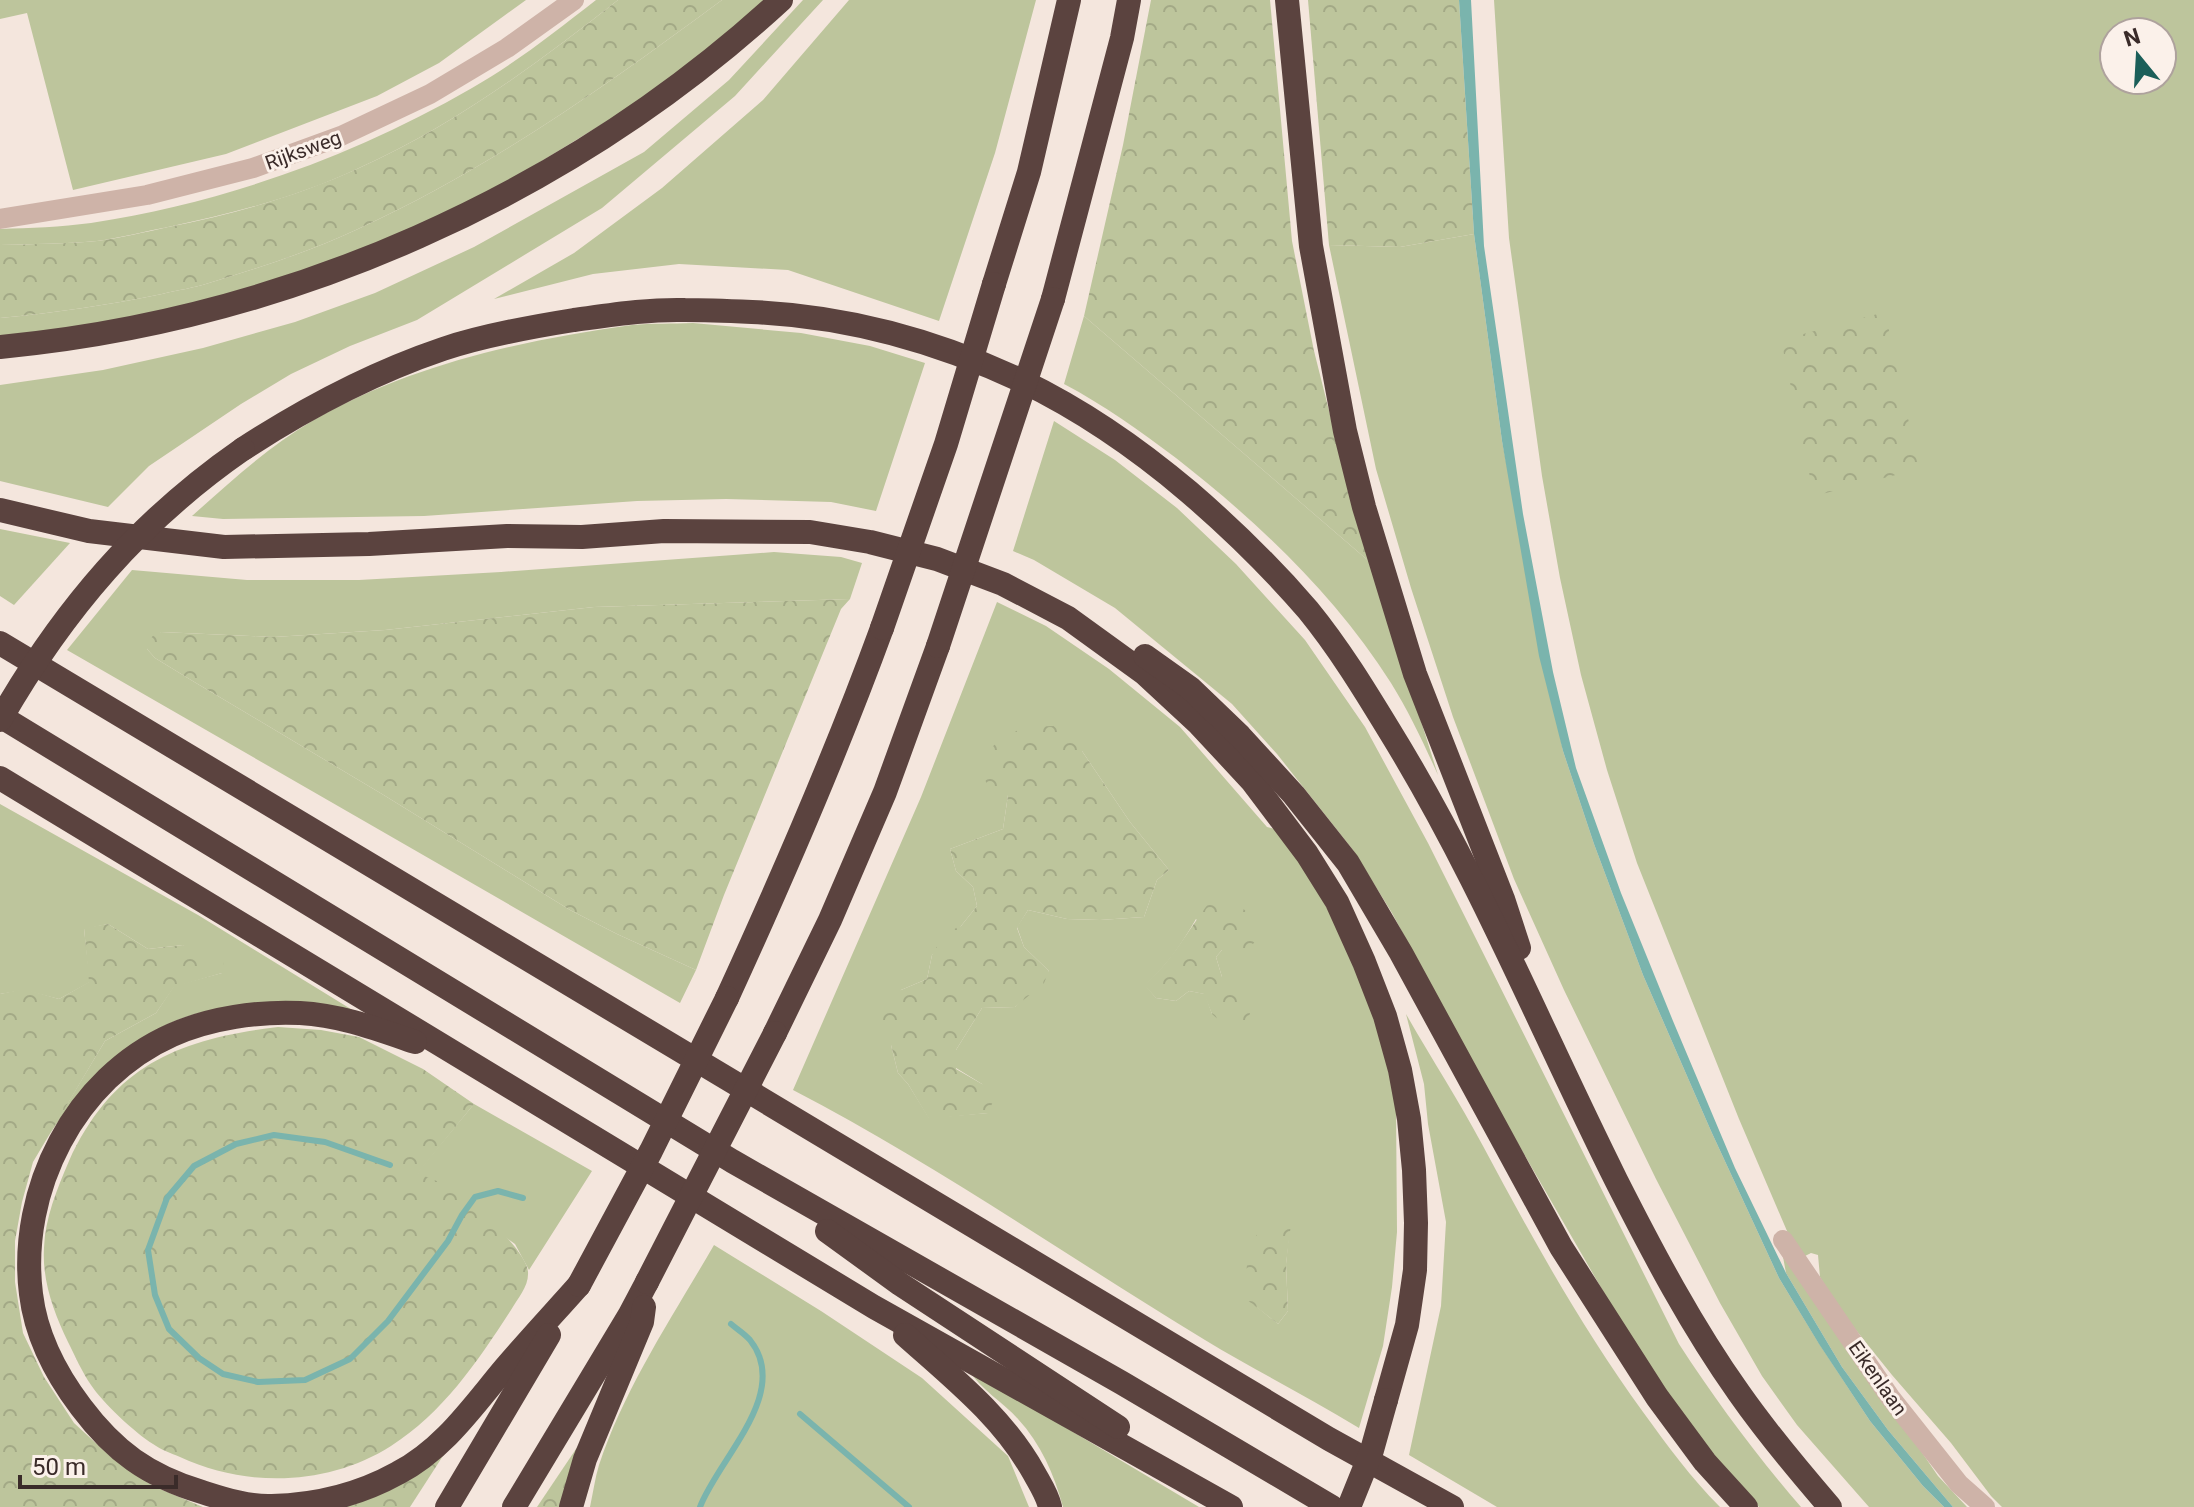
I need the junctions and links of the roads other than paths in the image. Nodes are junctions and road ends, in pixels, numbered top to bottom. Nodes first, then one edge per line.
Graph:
1 (574, 0) edge
2 (781, 0) edge
3 (1069, 0) edge
4 (1129, 0) edge
5 (1287, 0) edge
6 (0, 219) edge
7 (0, 347) edge
8 (0, 510) edge
9 (507, 536) junction
10 (0, 643) edge
11 (0, 718) edge
12 (0, 778) edge
13 (1547, 1033) junction
14 (455, 1055) junction
15 (732, 1161) junction
16 (1783, 1240) dead end
17 (579, 1285) junction
18 (874, 1307) junction
19 (636, 1319) junction
20 (447, 1507) edge
21 (514, 1507) edge
22 (571, 1507) edge
23 (1050, 1507) edge
24 (1231, 1507) edge
25 (1240, 1507) edge
26 (1332, 1507) edge
27 (1349, 1507) edge
28 (1452, 1507) edge
29 (1746, 1507) edge
30 (1830, 1507) edge
31 (1985, 1507) edge

1 - 6 street, Rijksweg
2 - 7 highway
3 - 17 highway, bridge
4 - 19 highway, bridge
5 - 13 highway
8 - 9 highway
9 - 27 highway, bridge
9 - 29 highway
10 - 28 highway
11 - 13 highway, bridge
11 - 15 highway
12 - 14 highway
13 - 30 highway
14 - 17 highway
14 - 18 highway
15 - 25 highway
15 - 26 highway
16 - 31 street, Eikenlaan
17 - 20 highway
18 - 23 highway
18 - 24 highway
19 - 21 highway
19 - 22 highway

